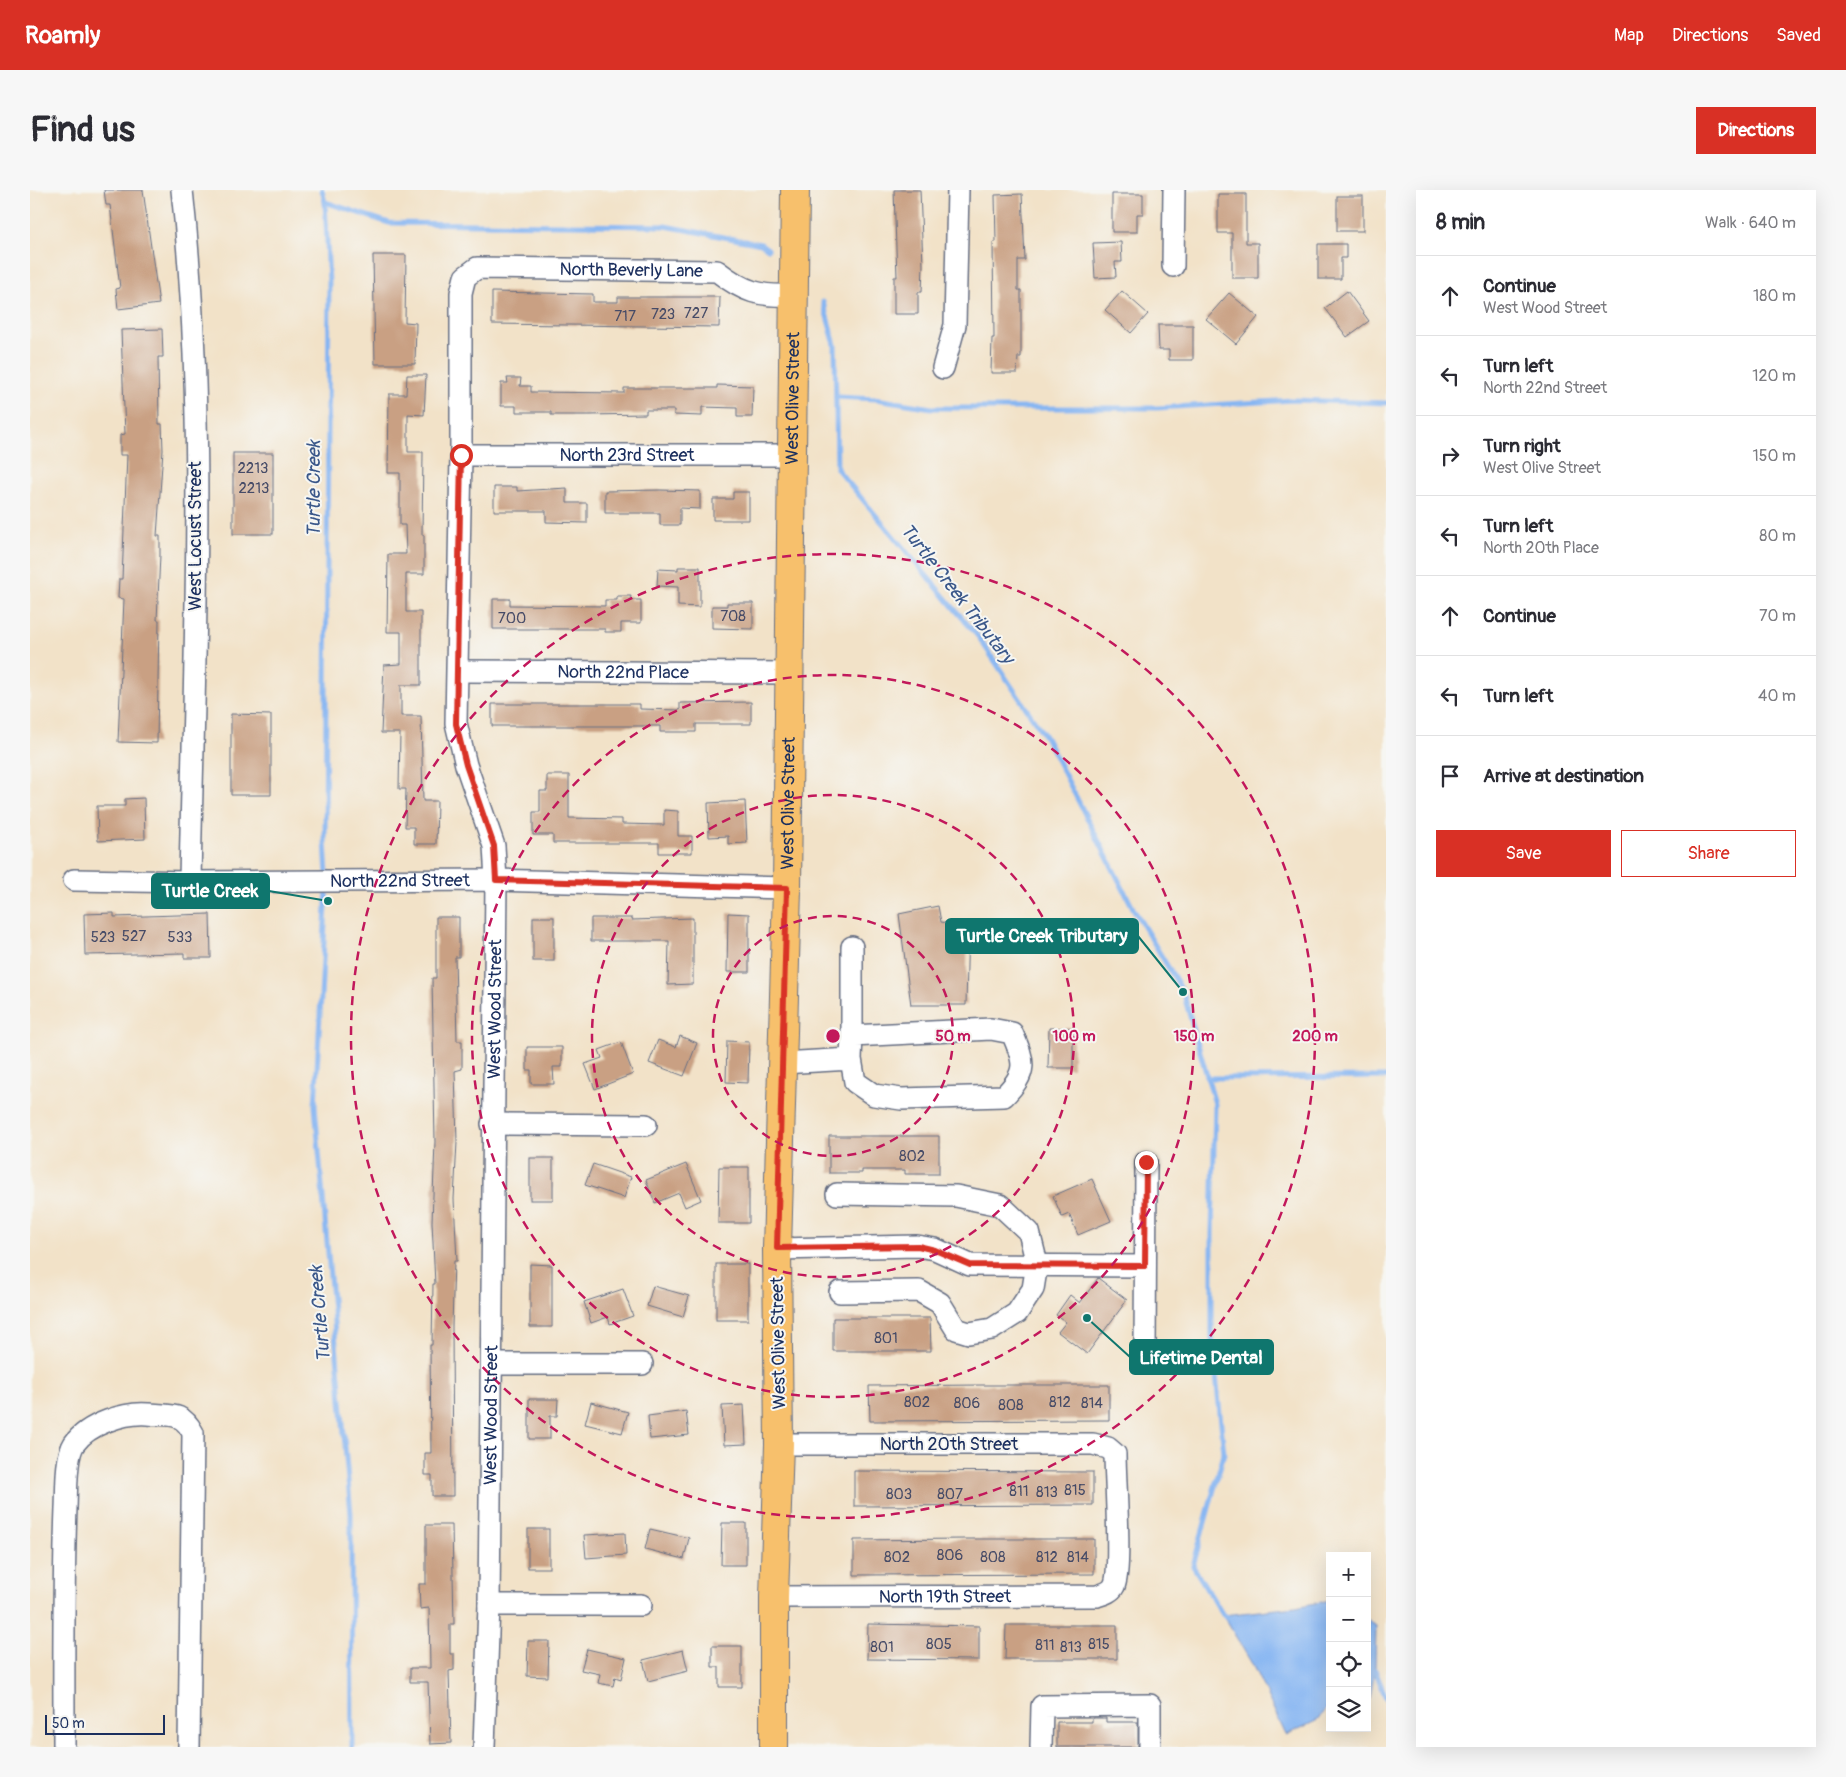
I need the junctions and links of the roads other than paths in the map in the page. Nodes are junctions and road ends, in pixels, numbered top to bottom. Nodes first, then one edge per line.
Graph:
1 (182, 190) edge
2 (795, 190) edge
3 (958, 190) edge
4 (1174, 190) edge
5 (1173, 266) dead end
6 (465, 277) joint
7 (794, 295) junction
8 (943, 368) dead end
9 (461, 455) junction
10 (793, 455) junction
11 (458, 671) junction
12 (788, 673) junction
13 (74, 880) dead end
14 (496, 880) junction
15 (190, 882) junction
16 (787, 888) junction
17 (852, 948) dead end
18 (852, 1036) junction
19 (851, 1059) junction
20 (782, 1063) junction
21 (492, 1124) junction
22 (646, 1125) dead end
23 (1146, 1162) dead end
24 (837, 1194) dead end
25 (777, 1248) junction
26 (1038, 1264) junction
27 (1145, 1266) junction
28 (840, 1292) dead end
29 (1145, 1353) dead end
30 (492, 1364) junction
31 (642, 1364) dead end
32 (780, 1444) junction
33 (1114, 1586) joint
34 (774, 1597) junction
35 (489, 1605) junction
36 (641, 1605) dead end
37 (64, 1747) edge
38 (189, 1747) edge
39 (484, 1747) edge
40 (774, 1747) edge
41 (1041, 1747) edge
42 (1150, 1747) edge

1 - 15 street, West Locust Street
2 - 7 main road, West Olive Street
3 - 8 street
4 - 5 street
6 - 7 street, North Beverly Lane
6 - 9 street, West Wood Street
7 - 10 main road, West Olive Street
9 - 10 street, North 23rd Street
9 - 11 street, West Wood Street
10 - 12 main road, West Olive Street
11 - 12 street, North 22nd Place
11 - 14 street, West Wood Street
12 - 16 main road, West Olive Street
13 - 15 street, North 22nd Street
14 - 15 street, North 22nd Street
14 - 16 street, North 22nd Street
14 - 21 street, West Wood Street
16 - 20 main road, West Olive Street
17 - 18 street
18 - 19 street
18 - 19 street
19 - 20 street
20 - 25 main road, West Olive Street
21 - 22 street
21 - 30 street, West Wood Street
23 - 27 street
24 - 26 street
25 - 26 street
25 - 32 main road, West Olive Street
26 - 27 street
26 - 28 street
27 - 29 street
30 - 31 street
30 - 35 street, West Wood Street
32 - 33 street, North 20th Street
32 - 34 main road, West Olive Street
33 - 34 street, North 19th Street
34 - 40 main road, West Olive Street
35 - 36 street
35 - 39 street, West Wood Street
37 - 38 street
41 - 42 street

